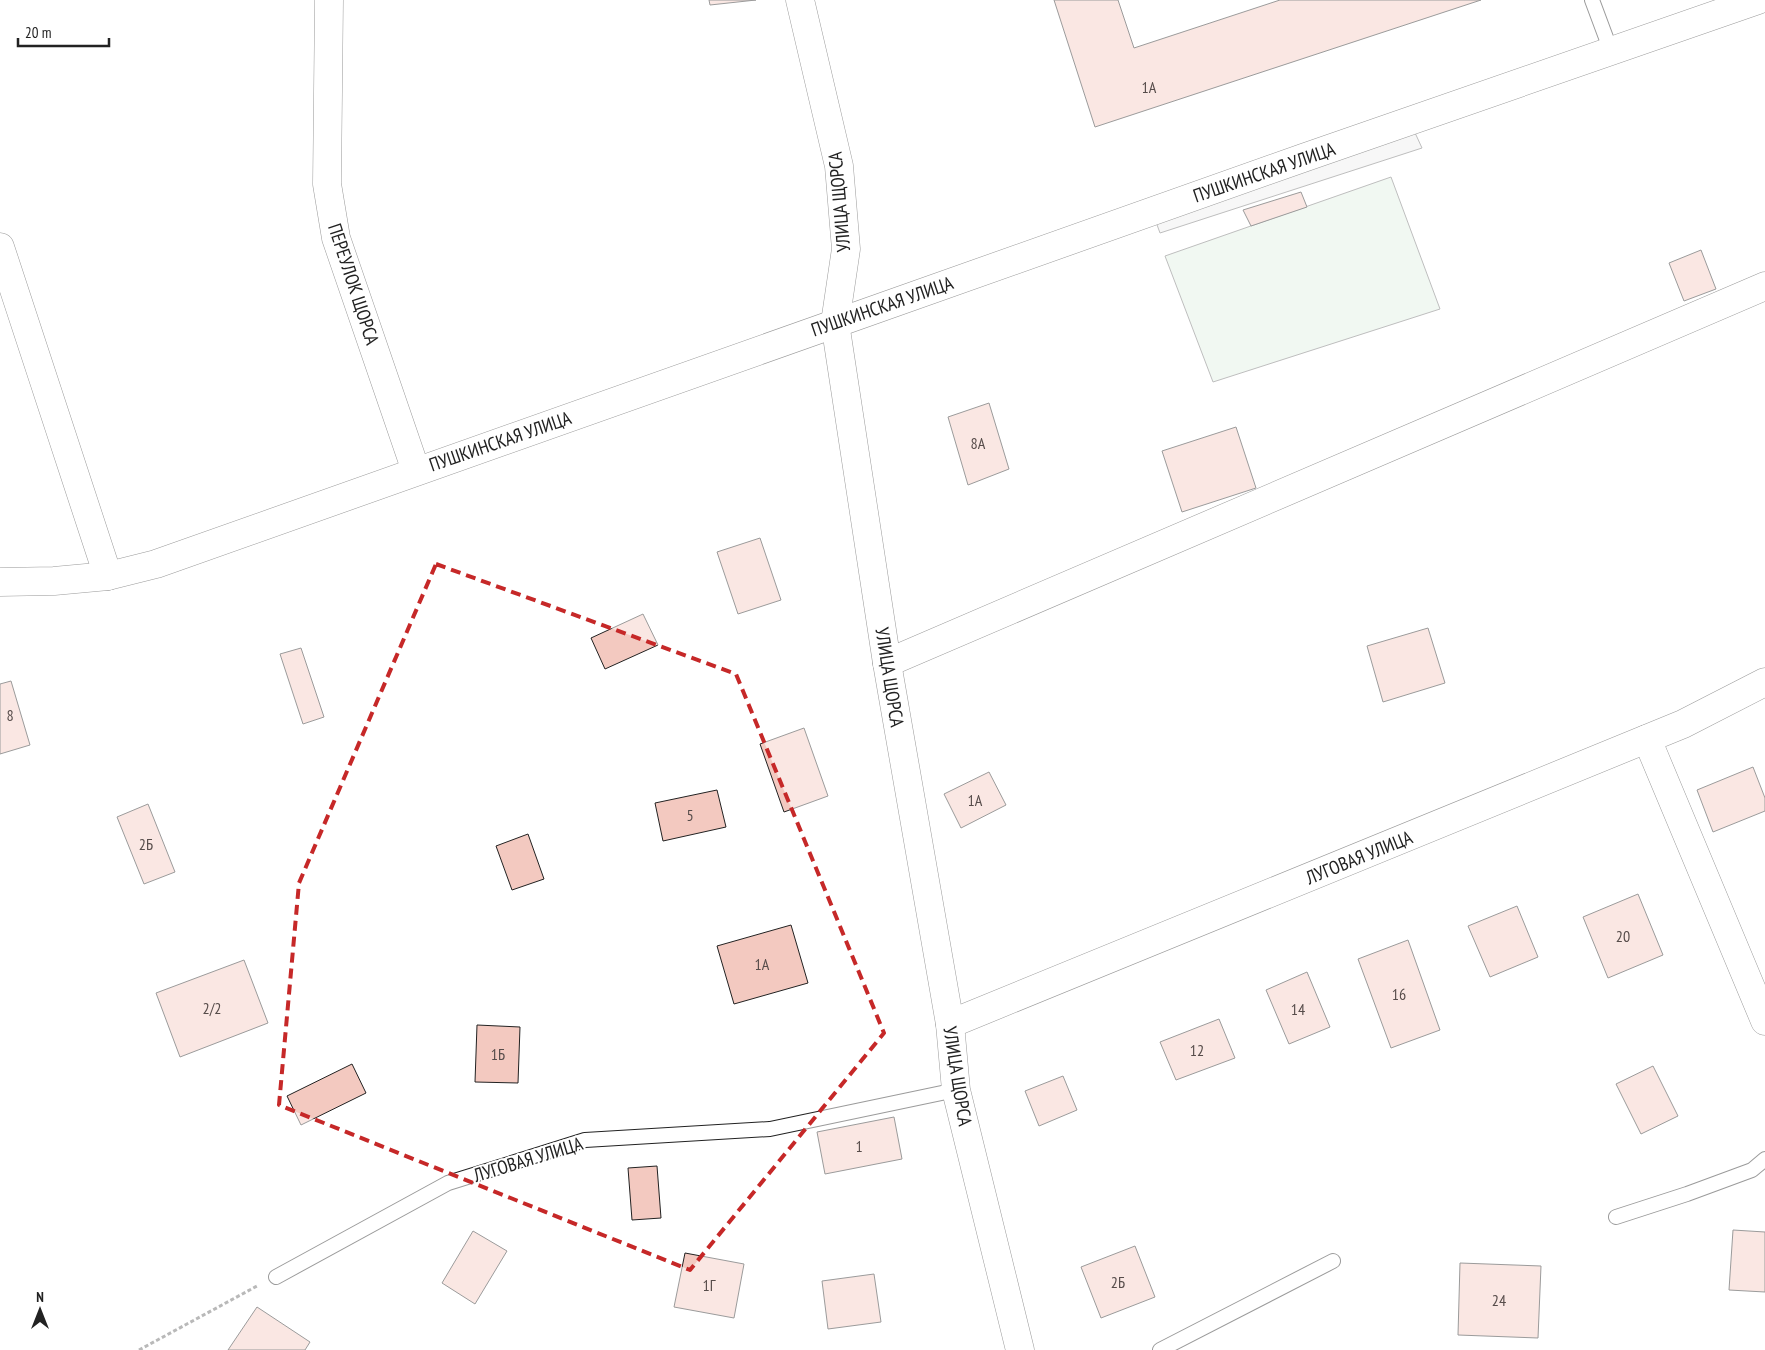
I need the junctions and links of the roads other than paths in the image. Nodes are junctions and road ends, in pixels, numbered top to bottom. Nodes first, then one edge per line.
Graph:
1 (329, 0) edge
2 (800, 0) edge
3 (1592, 0) edge
4 (1758, 0) edge
5 (1611, 51) junction
6 (0, 247) edge
7 (1765, 286) edge
8 (835, 323) junction
9 (416, 471) junction
10 (108, 576) junction
11 (0, 582) edge
12 (887, 663) junction
13 (1765, 682) edge
14 (1647, 739) junction
15 (1765, 1021) edge
16 (950, 1024) junction
17 (956, 1090) junction
18 (1765, 1159) edge
19 (1616, 1218) dead end
20 (1333, 1261) dead end
21 (276, 1276) road end
22 (1020, 1350) edge
23 (1160, 1350) edge

1 - 9 street, ПЕРЕУЛОК ЩОРСА
2 - 8 street, УЛИЦА ЩОРСА
3 - 5 lane
4 - 5 street, ПУШКИНСКАЯ УЛИЦА
5 - 8 street, ПУШКИНСКАЯ УЛИЦА
6 - 10 street
7 - 12 street
8 - 9 street, ПУШКИНСКАЯ УЛИЦА
8 - 12 street, УЛИЦА ЩОРСА
9 - 10 street, ПУШКИНСКАЯ УЛИЦА
10 - 11 street, ПУШКИНСКАЯ УЛИЦА
12 - 16 street, УЛИЦА ЩОРСА
13 - 14 street, ЛУГОВАЯ УЛИЦА
14 - 15 street
14 - 16 street, ЛУГОВАЯ УЛИЦА
16 - 17 street, УЛИЦА ЩОРСА
17 - 21 lane, ЛУГОВАЯ УЛИЦА
17 - 22 street, УЛИЦА ЩОРСА
18 - 19 lane
20 - 23 lane

